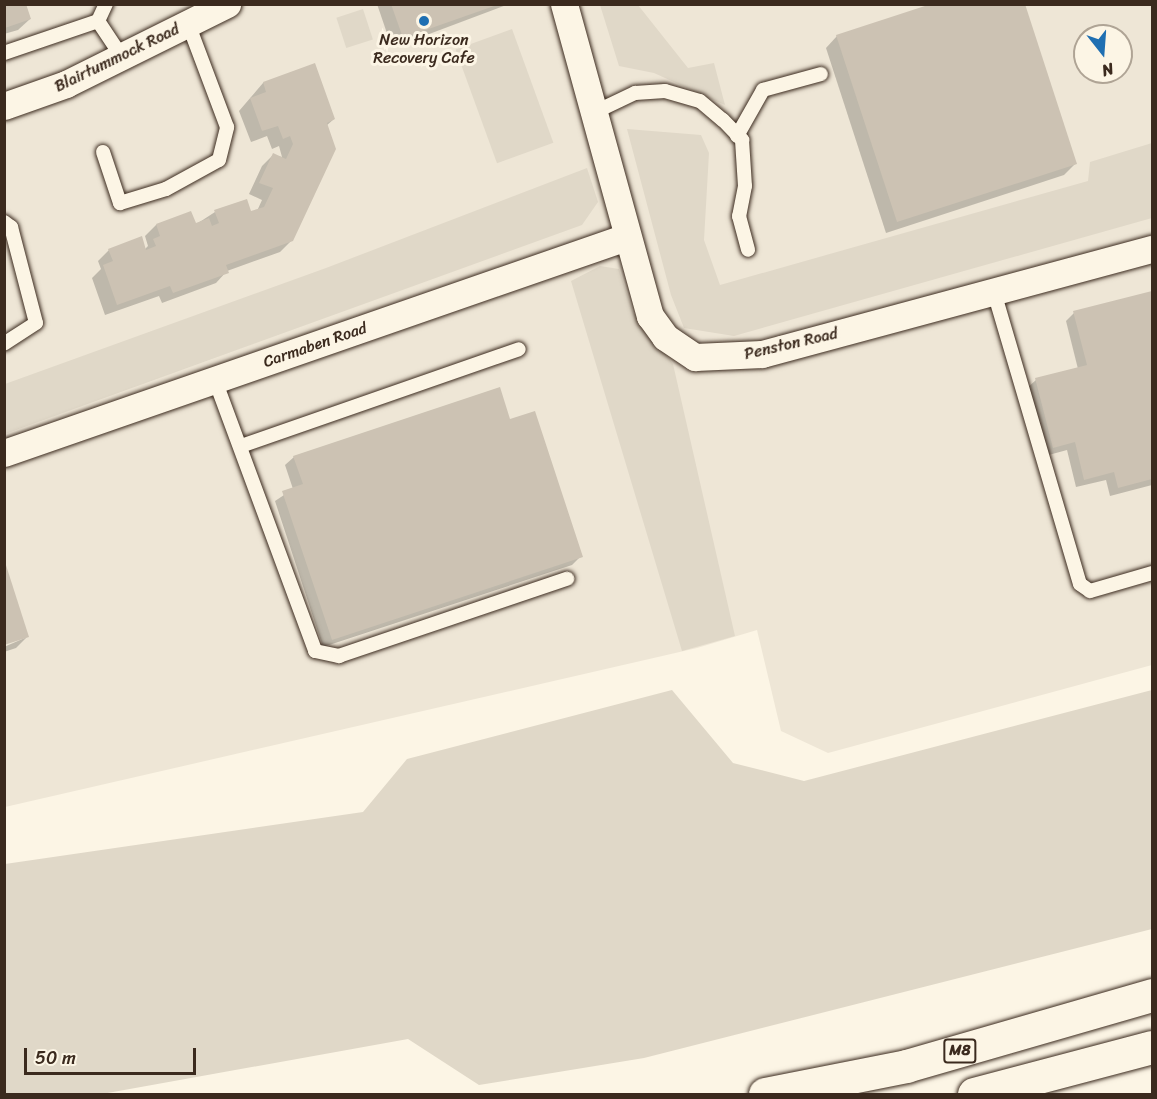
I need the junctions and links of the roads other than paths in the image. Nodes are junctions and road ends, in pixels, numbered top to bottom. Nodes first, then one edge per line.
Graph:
1 (106, 4) edge
2 (227, 4) edge
3 (564, 4) edge
4 (98, 21) junction
5 (188, 23) junction
6 (4, 53) edge
7 (122, 57) junction
8 (820, 74) dead end
9 (4, 106) edge
10 (593, 112) junction
11 (737, 136) junction
12 (103, 152) dead end
13 (4, 222) edge
14 (626, 237) junction
15 (1152, 249) edge
16 (748, 250) dead end
17 (994, 292) junction
18 (4, 344) edge
19 (519, 349) dead end
20 (214, 380) junction
21 (241, 446) junction
22 (4, 453) edge
23 (1152, 573) edge
24 (567, 579) dead end
25 (1152, 995) edge
26 (1152, 1047) edge
27 (765, 1095) edge
28 (975, 1095) edge

1 - 4 lane
2 - 5 street, Blairtummock Road
3 - 10 street, Penston Road
4 - 6 lane
4 - 7 lane
5 - 7 street, Blairtummock Road
5 - 12 lane
7 - 9 street, Blairtummock Road
8 - 11 lane
10 - 11 lane
10 - 14 street, Penston Road
11 - 16 lane
13 - 18 lane
14 - 17 street, Penston Road
14 - 20 street, Carmaben Road
15 - 17 street, Penston Road
17 - 23 lane
19 - 21 lane
20 - 21 lane
20 - 22 street, Carmaben Road
21 - 24 lane
25 - 27 highway, M8
26 - 28 highway

